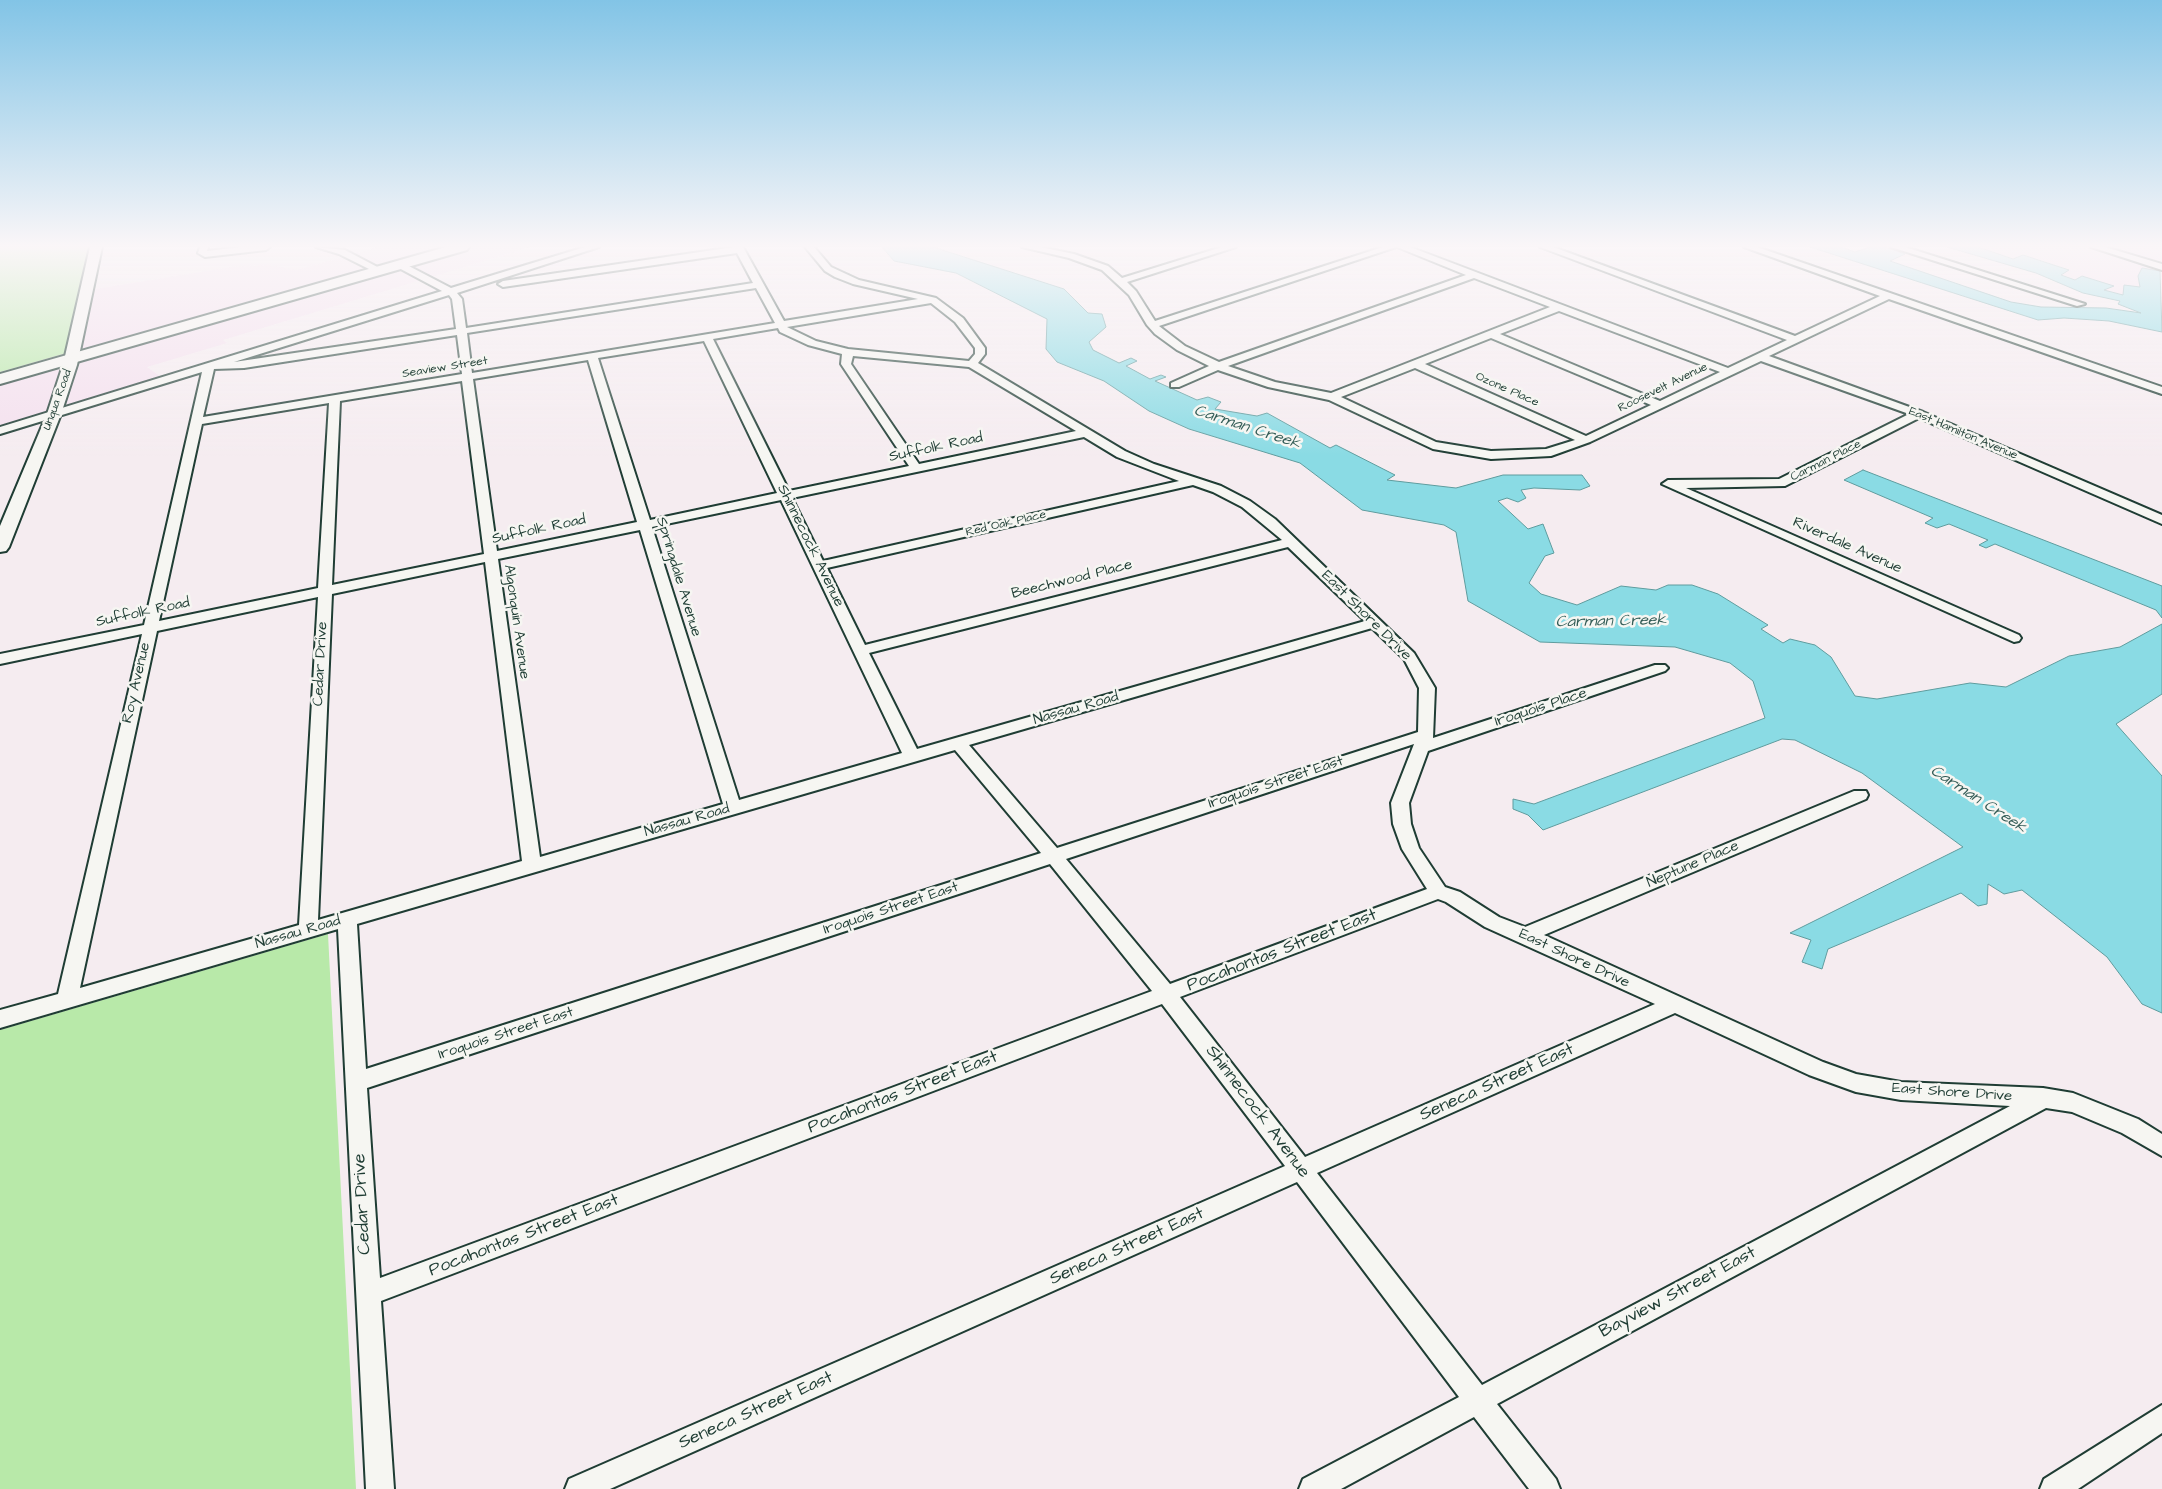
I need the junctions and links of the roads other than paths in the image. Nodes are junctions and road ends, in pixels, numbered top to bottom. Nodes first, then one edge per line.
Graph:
1 (82, 316) edge
2 (219, 316) edge
3 (371, 316) edge
4 (459, 316) edge
5 (559, 316) edge
6 (775, 316) edge
7 (831, 316) edge
8 (955, 316) edge
9 (1147, 316) edge
10 (1178, 316) edge
11 (1357, 316) edge
12 (1535, 316) edge
13 (1584, 316) edge
14 (1732, 316) edge
15 (1845, 316) edge
16 (1947, 316) edge
17 (779, 325) junction
18 (1152, 325) junction
19 (461, 332) junction
20 (1491, 334) junction
21 (707, 337) junction
22 (1795, 340) junction
23 (848, 352) junction
24 (592, 356) junction
25 (1761, 357) junction
26 (73, 358) junction
27 (972, 364) junction
28 (1416, 364) junction
29 (209, 366) junction
30 (1218, 366) junction
31 (1729, 372) junction
32 (467, 377) junction
33 (0, 379) edge
34 (1175, 385) dead end
35 (2162, 391) edge
36 (1332, 398) junction
37 (335, 399) junction
38 (1661, 404) junction
39 (54, 414) junction
40 (1919, 414) junction
41 (197, 422) junction
42 (0, 431) edge
43 (1086, 433) junction
44 (1586, 440) junction
45 (916, 468) junction
46 (1194, 481) junction
47 (1668, 484) joint
48 (785, 496) junction
49 (2162, 520) edge
50 (644, 525) junction
51 (1290, 542) junction
52 (0, 547) edge
53 (491, 557) junction
54 (819, 566) junction
55 (325, 592) junction
56 (1374, 623) junction
57 (150, 628) junction
58 (2014, 638) dead end
59 (861, 650) junction
60 (0, 659) edge
61 (1660, 668) dead end
62 (1423, 742) junction
63 (958, 743) junction
64 (912, 756) junction
65 (1860, 795) dead end
66 (733, 808) junction
67 (1054, 856) junction
68 (532, 866) junction
69 (1438, 892) junction
70 (347, 919) junction
71 (308, 930) junction
72 (1525, 935) junction
73 (1167, 994) junction
74 (67, 1000) junction
75 (1674, 1005) junction
76 (0, 1019) edge
77 (356, 1082) junction
78 (2044, 1098) junction
79 (2162, 1146) edge
80 (1301, 1170) junction
81 (369, 1294) junction
82 (1478, 1400) junction
83 (2162, 1418) edge
84 (380, 1489) edge
85 (579, 1489) edge
86 (1313, 1489) edge
87 (1546, 1489) edge
88 (2054, 1489) edge

1 - 26 street, Unqua Road
2 - 26 main road
3 - 29 street
4 - 19 street, Algonquin Avenue
5 - 19 street
6 - 17 street
7 - 17 street, Seaview Street
8 - 27 street
9 - 18 street
10 - 18 street
11 - 30 street
12 - 20 street
13 - 31 street
14 - 22 street
15 - 22 street, Roosevelt Avenue
16 - 35 street
17 - 21 street, Seaview Street
17 - 23 street, East Shore Drive
18 - 30 street, Roosevelt Avenue
19 - 29 street
19 - 32 street, Algonquin Avenue
20 - 28 street
20 - 38 street
21 - 24 street, Seaview Street
21 - 48 street, Shinnecock Avenue
22 - 25 street, Roosevelt Avenue
23 - 27 street, East Shore Drive
23 - 45 street
24 - 32 street, Seaview Street
24 - 50 street, Springdale Avenue
25 - 31 street, Roosevelt Avenue
25 - 40 street, East Hamilton Avenue
26 - 33 main road
26 - 39 street, Unqua Road
27 - 43 street, East Shore Drive
28 - 36 street
28 - 44 street, Ozone Place
29 - 39 street
29 - 41 street, Roy Avenue
30 - 34 street
30 - 36 street, Roosevelt Avenue
31 - 38 street, Roosevelt Avenue
32 - 37 street, Seaview Street
32 - 53 street, Algonquin Avenue
36 - 44 street, Roosevelt Avenue
37 - 41 street, Seaview Street
37 - 55 street, Cedar Drive
38 - 44 street, Roosevelt Avenue
39 - 42 street
39 - 52 street, Unqua Road
40 - 47 street, Carman Place
40 - 49 street, East Hamilton Avenue
41 - 57 street, Roy Avenue
43 - 45 street, Suffolk Road
43 - 46 street, East Shore Drive
45 - 48 street, Suffolk Road
46 - 51 street, East Shore Drive
46 - 54 street, Red Oak Place
47 - 58 street, Riverdale Avenue
48 - 50 street, Suffolk Road
48 - 54 street, Shinnecock Avenue
50 - 53 street, Suffolk Road
50 - 66 street, Springdale Avenue
51 - 56 street, East Shore Drive
51 - 59 street, Beechwood Place
53 - 55 street, Suffolk Road
53 - 68 street, Algonquin Avenue
54 - 59 street, Shinnecock Avenue
55 - 57 street, Suffolk Road
55 - 71 street, Cedar Drive
56 - 62 street, East Shore Drive
56 - 63 street, Nassau Road
57 - 60 street, Suffolk Road
57 - 74 street, Roy Avenue
59 - 64 street, Shinnecock Avenue
61 - 62 street, Iroquois Place
62 - 67 street, Iroquois Street East
62 - 69 street, East Shore Drive
63 - 64 street, Nassau Road
63 - 67 street, Shinnecock Avenue
64 - 66 street, Nassau Road
65 - 72 street, Neptune Place
66 - 68 street, Nassau Road
67 - 73 street, Shinnecock Avenue
67 - 77 street, Iroquois Street East
68 - 70 street, Nassau Road
69 - 72 street, East Shore Drive
69 - 73 street, Pocahontas Street East
70 - 71 street, Nassau Road
70 - 77 street, Cedar Drive
71 - 74 street, Nassau Road
72 - 75 street, East Shore Drive
73 - 80 street, Shinnecock Avenue
73 - 81 street, Pocahontas Street East
74 - 76 street, Nassau Road
75 - 78 street, East Shore Drive
75 - 80 street, Seneca Street East
77 - 81 street, Cedar Drive
78 - 79 street, East Shore Drive
78 - 82 street, Bayview Street East
80 - 82 street, Shinnecock Avenue
80 - 85 street, Seneca Street East
81 - 84 street, Cedar Drive
82 - 86 street, Bayview Street East
82 - 87 street, Shinnecock Avenue
83 - 88 street

